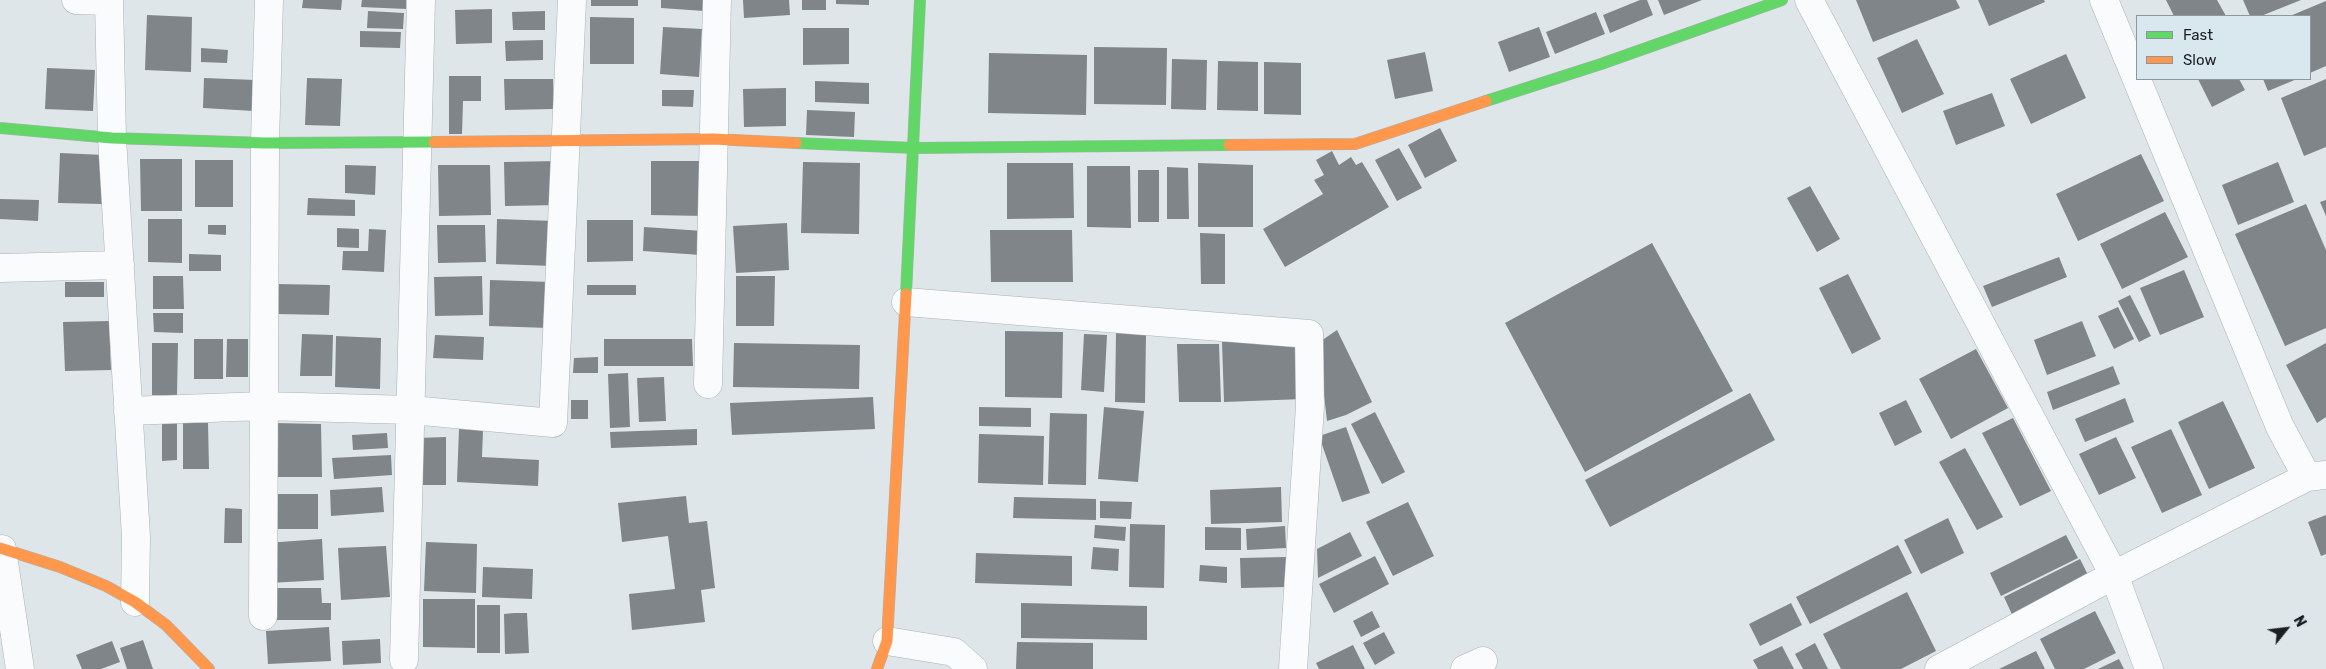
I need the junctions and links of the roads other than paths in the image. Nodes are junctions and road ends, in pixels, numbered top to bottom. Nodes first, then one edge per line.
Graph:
1 (76, 0) edge
2 (269, 0) edge
3 (422, 0) edge
4 (572, 0) edge
5 (717, 0) edge
6 (920, 0) edge
7 (1782, 0) edge
8 (1809, 0) edge
9 (2104, 0) edge
10 (108, 1) edge
11 (2136, 78) edge
12 (2137, 80) edge
13 (0, 128) edge
14 (112, 138) junction
15 (713, 139) junction
16 (418, 142) junction
17 (566, 142) junction
18 (265, 143) junction
19 (914, 148) junction
20 (120, 265) junction
21 (0, 268) edge
22 (906, 302) junction
23 (708, 384) dead end
24 (263, 406) junction
25 (411, 410) junction
26 (128, 411) junction
27 (2316, 476) edge
28 (1, 549) edge
29 (2114, 575) junction
30 (135, 602) junction
31 (263, 616) dead end
32 (887, 641) junction
33 (404, 660) dead end
34 (20, 669) edge
35 (209, 669) edge
36 (877, 669) edge
37 (973, 669) edge
38 (1293, 669) edge
39 (1939, 669) edge
40 (2149, 669) edge

1 - 10 street
2 - 18 street
3 - 16 street
4 - 17 street
5 - 15 street
6 - 19 street
7 - 19 street
8 - 29 street
9 - 11 street
10 - 14 street
12 - 27 street
13 - 14 street
14 - 18 street
14 - 20 street
15 - 17 street
15 - 19 street
15 - 23 street
16 - 17 street
16 - 18 street
16 - 25 street
17 - 25 street
18 - 24 street
19 - 22 street
20 - 21 street
20 - 26 street
22 - 32 street
22 - 38 street
24 - 25 street
24 - 26 street
24 - 31 street
25 - 33 street
26 - 30 street
27 - 29 street
28 - 30 street
28 - 34 street
29 - 39 street
29 - 40 street
30 - 35 street
32 - 36 street
32 - 37 street

